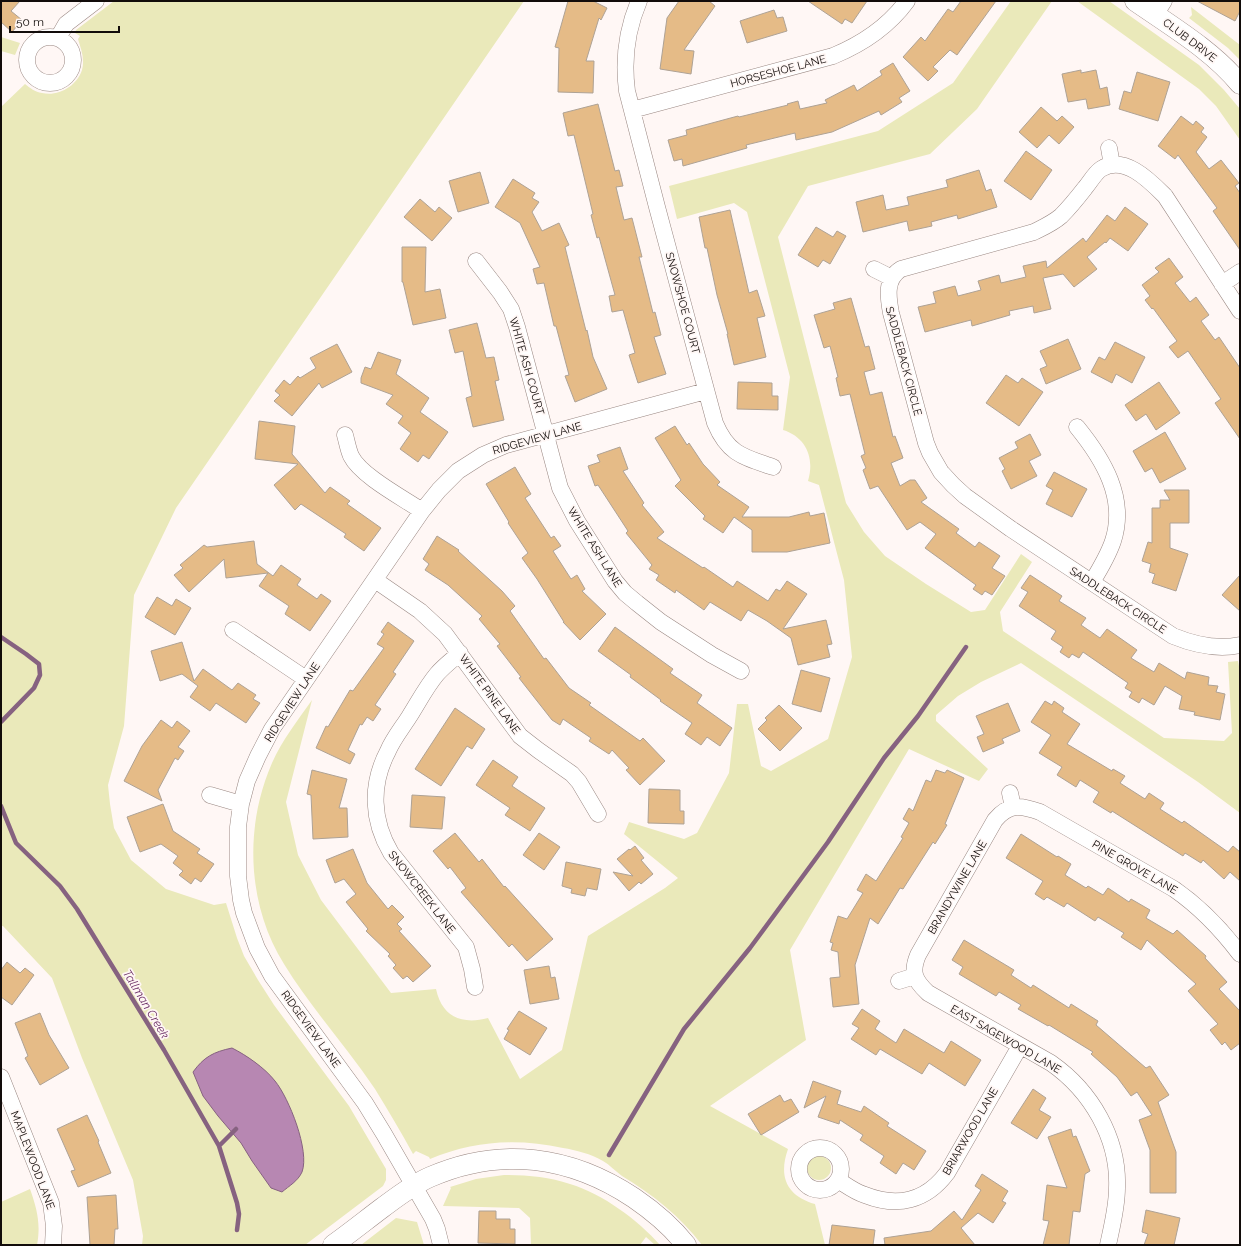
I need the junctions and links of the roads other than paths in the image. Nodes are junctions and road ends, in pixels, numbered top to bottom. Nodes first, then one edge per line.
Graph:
1 (96, 1) edge
2 (639, 1) edge
3 (908, 1) edge
4 (1135, 1) edge
5 (1159, 8) edge
6 (58, 38) dead end
7 (1240, 84) edge
8 (632, 110) junction
9 (1109, 148) dead end
10 (1112, 165) junction
11 (476, 261) dead end
12 (874, 269) dead end
13 (1240, 272) edge
14 (892, 278) junction
15 (1222, 284) junction
16 (1240, 311) edge
17 (706, 391) junction
18 (1077, 427) dead end
19 (345, 435) dead end
20 (546, 435) junction
21 (773, 466) dead end
22 (422, 511) junction
23 (375, 580) junction
24 (1092, 582) junction
25 (234, 630) dead end
26 (1240, 645) edge
27 (460, 653) junction
28 (741, 672) dead end
29 (306, 678) junction
30 (210, 795) dead end
31 (1011, 800) joint
32 (241, 804) junction
33 (598, 814) dead end
34 (1240, 954) edge
35 (915, 976) junction
36 (899, 981) dead end
37 (475, 987) dead end
38 (1020, 1046) junction
39 (1, 1077) edge
40 (838, 1180) dead end
41 (414, 1185) junction
42 (53, 1245) edge
43 (334, 1245) edge
44 (441, 1245) edge
45 (686, 1245) edge
46 (1108, 1245) edge

1 - 6 street
2 - 8 street, SNOWSHOE COURT
3 - 8 street, HORSESHOE LANE
4 - 5 street, CLUB DRIVE
5 - 7 street, CLUB DRIVE
8 - 17 street, SNOWSHOE COURT
9 - 10 street
10 - 14 street
10 - 15 street
11 - 20 street, WHITE ASH COURT
12 - 14 street
13 - 15 street
14 - 24 street, SADDLEBACK CIRCLE
15 - 16 street
17 - 20 street, RIDGEVIEW LANE
17 - 21 street, SNOWSHOE COURT
18 - 24 street
19 - 22 street
20 - 22 street, RIDGEVIEW LANE
20 - 28 street, WHITE ASH LANE
22 - 23 street, RIDGEVIEW LANE
23 - 27 street, WHITE PINE LANE
23 - 29 street, RIDGEVIEW LANE
24 - 26 street, SADDLEBACK CIRCLE
25 - 29 street
27 - 33 street, WHITE PINE LANE
27 - 37 street, SNOWCREEK LANE
29 - 32 street, RIDGEVIEW LANE
30 - 32 street
31 - 34 street, PINE GROVE LANE
31 - 35 street, BRANDYWINE LANE
32 - 41 street, RIDGEVIEW LANE
35 - 36 street
35 - 38 street, EAST SAGEWOOD LANE
38 - 40 street, BRIARWOOD LANE
38 - 46 street, EAST SAGEWOOD LANE
39 - 42 street, MAPLEWOOD LANE
41 - 43 street
41 - 44 street, RIDGEVIEW LANE
41 - 45 street

